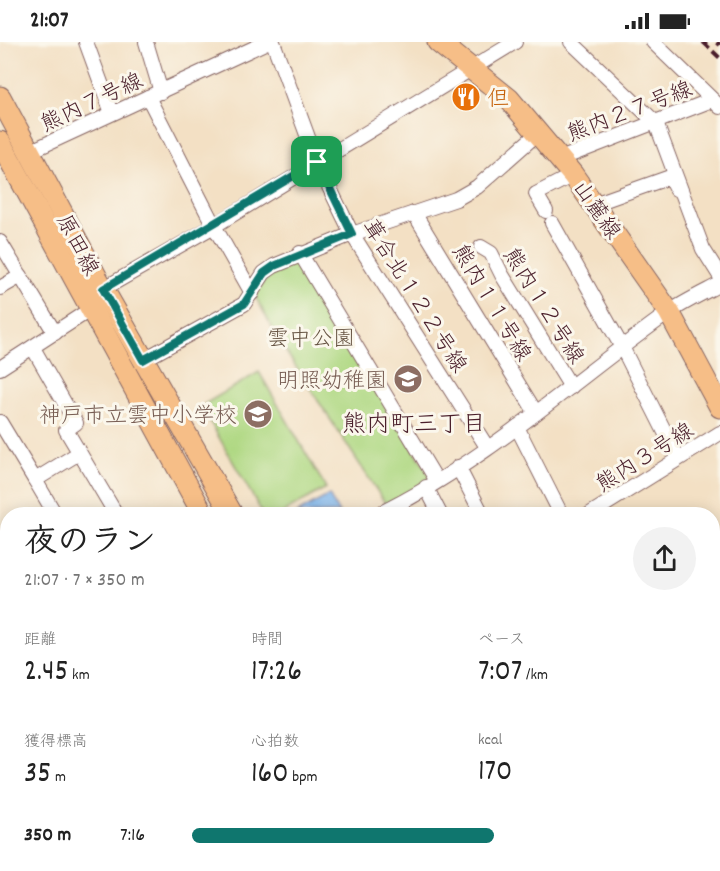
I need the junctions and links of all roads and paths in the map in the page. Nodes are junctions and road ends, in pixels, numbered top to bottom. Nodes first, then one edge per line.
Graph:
1 (86, 42) edge
2 (146, 42) edge
3 (267, 42) edge
4 (273, 42) edge
5 (438, 42) edge
6 (572, 42) edge
7 (653, 42) edge
8 (512, 43) edge
9 (472, 70) junction
10 (155, 95) junction
11 (0, 97) edge
12 (716, 103) edge
13 (112, 113) junction
14 (656, 123) junction
15 (538, 133) junction
16 (0, 142) edge
17 (14, 162) edge
18 (317, 162) junction
19 (567, 167) junction
20 (680, 187) junction
21 (594, 204) junction
22 (414, 213) junction
23 (214, 226) junction
24 (352, 234) junction
25 (0, 242) edge
26 (481, 247) dead end
27 (300, 254) junction
28 (21, 276) junction
29 (720, 276) edge
30 (720, 284) edge
31 (0, 288) edge
32 (103, 289) junction
33 (252, 293) junction
34 (91, 309) junction
35 (669, 312) junction
36 (55, 333) junction
37 (33, 348) junction
38 (623, 349) junction
39 (143, 360) junction
40 (0, 368) edge
41 (572, 387) junction
42 (719, 401) edge
43 (536, 413) junction
44 (0, 422) edge
45 (517, 427) junction
46 (720, 433) edge
47 (487, 447) junction
48 (79, 453) junction
49 (678, 458) junction
50 (458, 467) junction
51 (35, 480) junction
52 (431, 484) junction
53 (51, 507) edge
54 (112, 507) edge
55 (195, 507) edge
56 (228, 507) edge
57 (391, 507) edge
58 (438, 507) edge
59 (478, 507) edge
60 (557, 507) edge
61 (601, 507) edge

1 - 13 street
2 - 10 street
3 - 10 street, 熊内７号線
4 - 18 street, 葺合北１２２号線
5 - 9 main road, 山麓線
6 - 14 street
7 - 12 street
8 - 9 street
9 - 15 main road, 山麓線
9 - 18 street
10 - 13 street, 熊内７号線
10 - 23 street
11 - 17 main road, 原田線
12 - 14 street, 熊内２７号線
13 - 17 street, 熊内７号線
14 - 19 street, 熊内２７号線
14 - 20 street
15 - 19 main road, 山麓線
15 - 22 street
16 - 17 main road, 原田線
17 - 32 main road, 原田線
17 - 34 main road, 原田線
18 - 23 street
18 - 24 street, 葺合北１２２号線
19 - 21 main road, 山麓線
19 - 38 street, 熊内２７号線
20 - 21 street
20 - 29 street
21 - 35 main road, 山麓線
22 - 24 street
22 - 43 street, 熊内１１号線
23 - 32 street
23 - 33 street
24 - 27 street
24 - 47 street, 葺合北１２２号線
25 - 28 street
26 - 41 street, 熊内１２号線
27 - 33 street
27 - 52 street
28 - 31 street
28 - 36 street
30 - 35 street
32 - 34 street
32 - 39 main road, 原田線
33 - 39 street
34 - 36 street
34 - 55 main road, 原田線
35 - 38 street
35 - 42 main road, 山麓線
36 - 37 street
37 - 40 street
37 - 48 street
38 - 41 street
38 - 49 street
39 - 56 main road, 原田線
41 - 43 street
43 - 45 street
44 - 51 street
45 - 47 street
45 - 60 street
46 - 49 street, 熊内３号線
47 - 50 street
48 - 51 street
48 - 54 street
49 - 61 street, 熊内３号線
50 - 52 street
50 - 59 street
51 - 53 street
52 - 57 street
52 - 58 street

